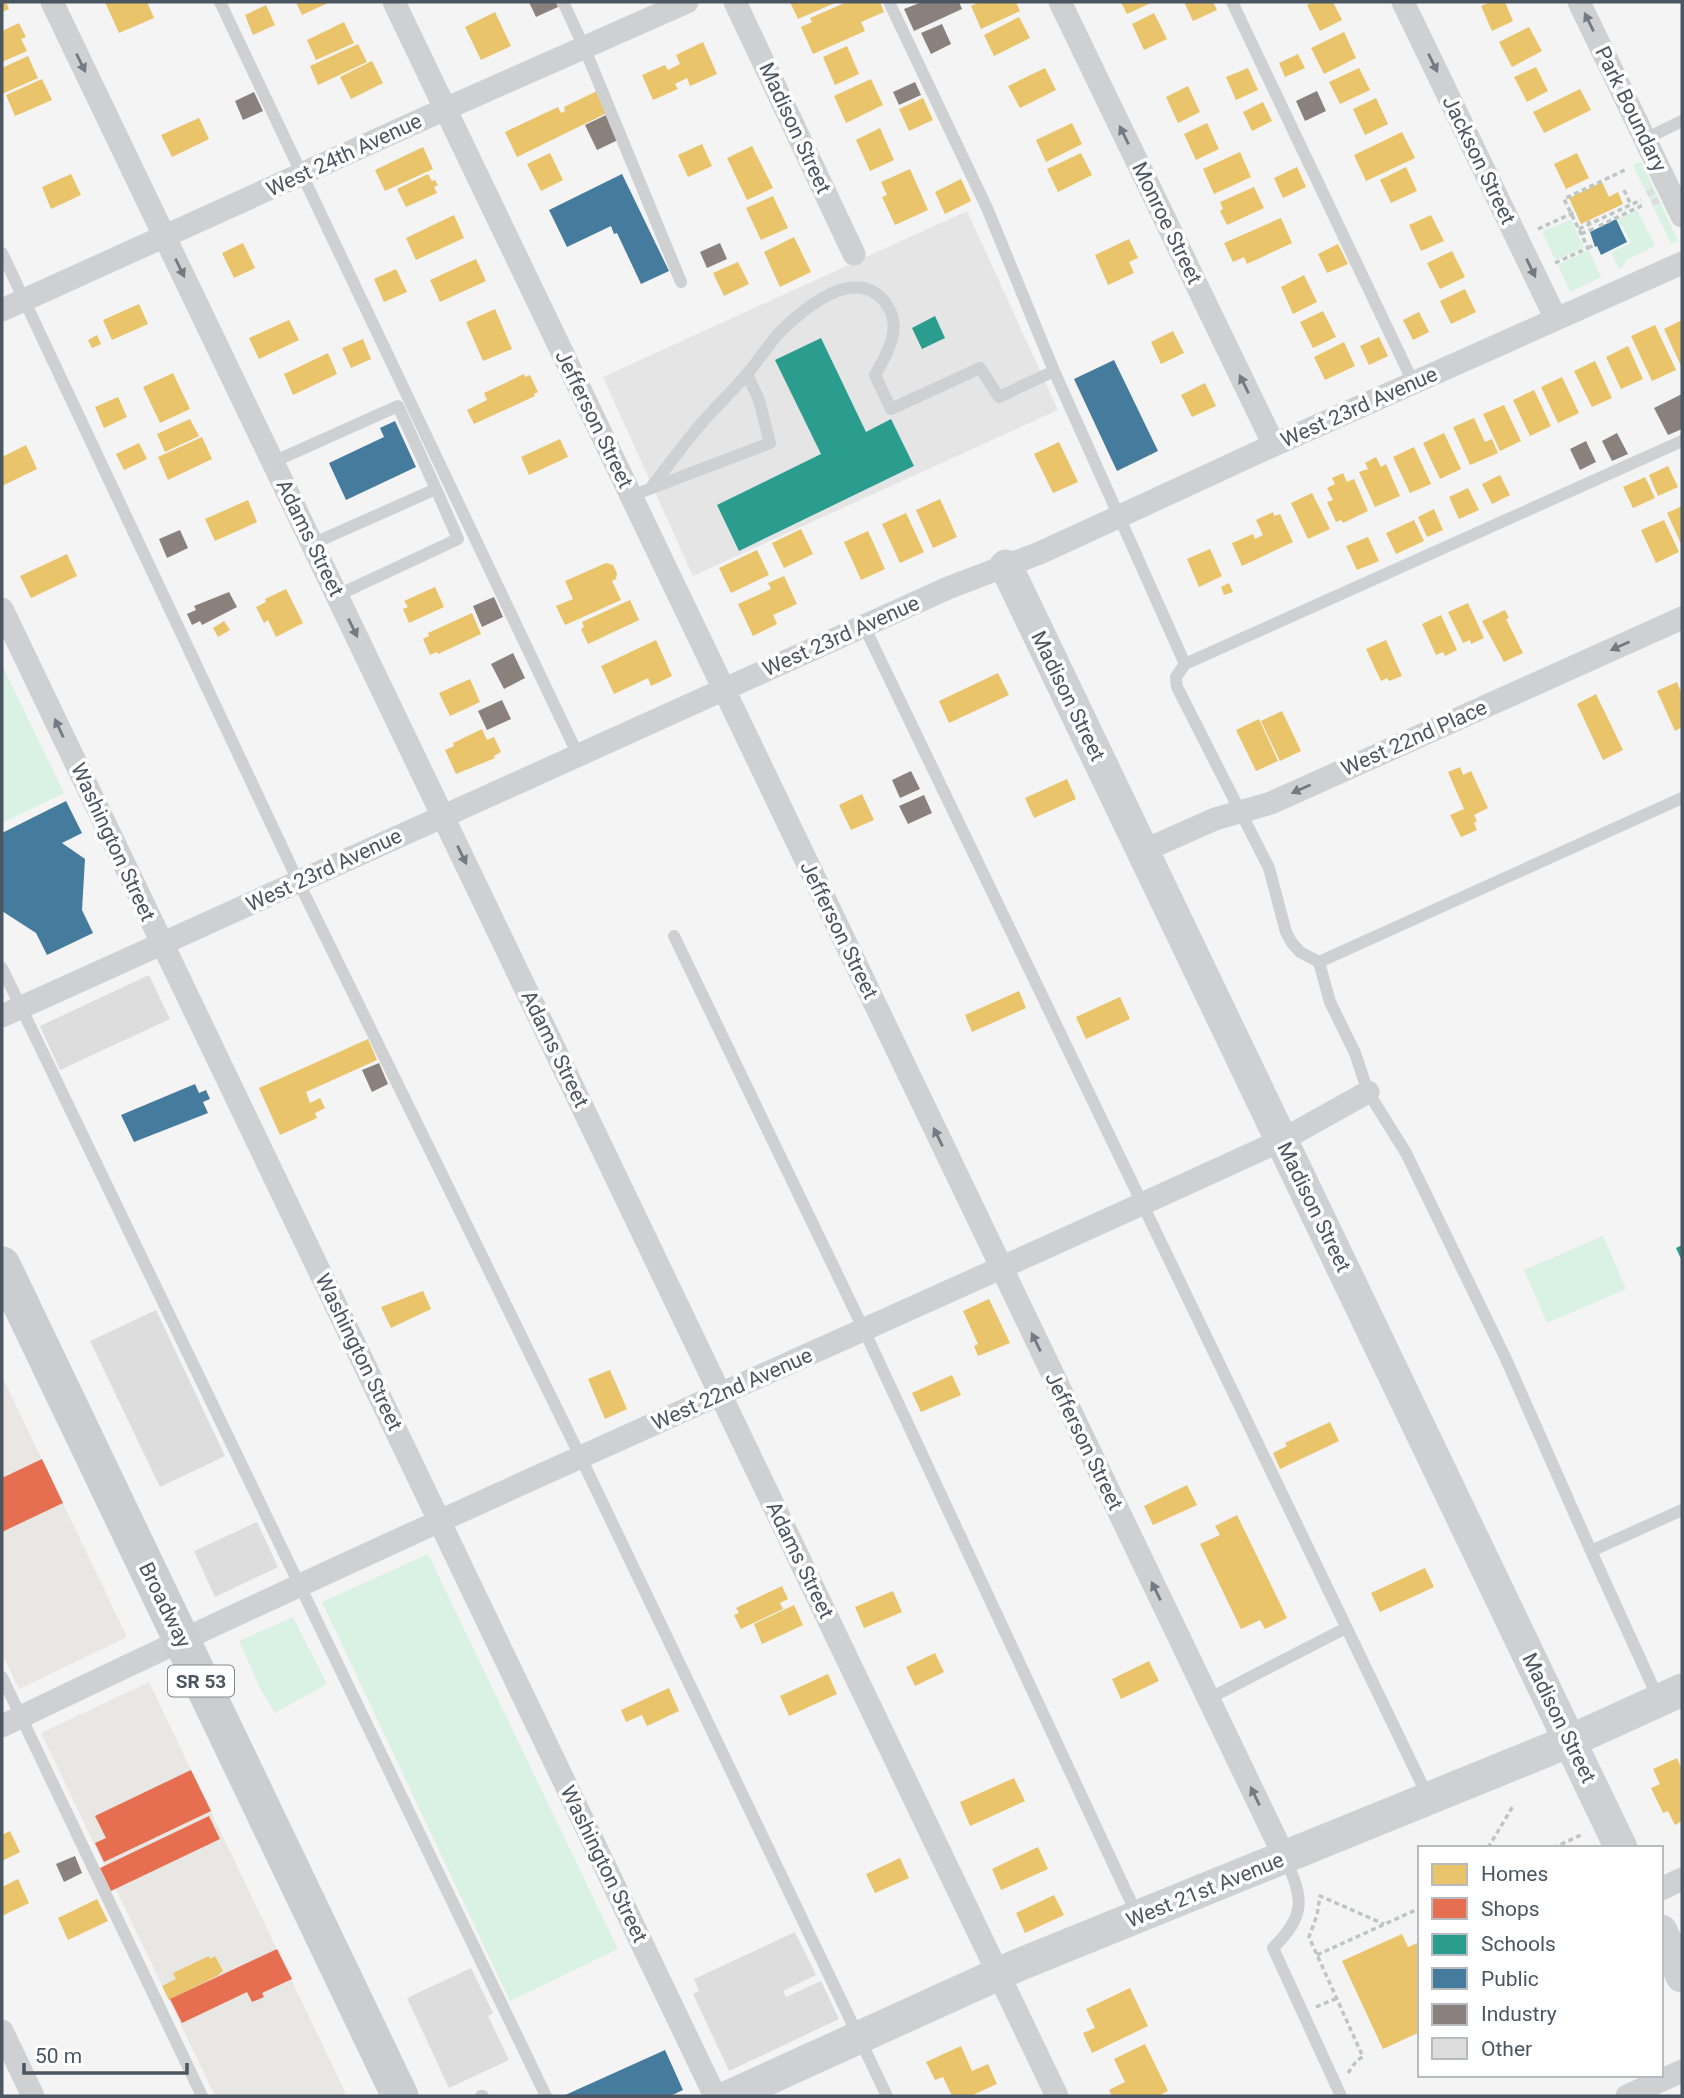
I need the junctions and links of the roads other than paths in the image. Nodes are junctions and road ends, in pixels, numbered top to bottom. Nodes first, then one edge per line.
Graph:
1 (52, 2) edge
2 (220, 2) edge
3 (394, 2) edge
4 (563, 2) edge
5 (687, 2) edge
6 (735, 2) edge
7 (889, 2) edge
8 (1060, 2) edge
9 (1232, 2) edge
10 (1403, 2) edge
11 (1579, 2) edge
12 (584, 47) junction
13 (445, 109) junction
14 (1682, 121) edge
15 (1645, 139) junction
16 (302, 175) junction
17 (1682, 216) edge
18 (164, 237) junction
19 (2, 253) edge
20 (855, 254) dead end
21 (1682, 263) edge
22 (681, 282) dead end
23 (24, 300) junction
24 (2, 310) edge
25 (1556, 319) junction
26 (1054, 371) junction
27 (747, 374) junction
28 (1413, 382) junction
29 (1682, 441) edge
30 (1274, 445) junction
31 (273, 461) junction
32 (436, 489) junction
33 (642, 491) junction
34 (1119, 517) junction
35 (313, 544) junction
36 (1006, 566) junction
37 (338, 596) junction
38 (3, 616) edge
39 (1682, 618) edge
40 (864, 626) junction
41 (1185, 664) junction
42 (724, 689) junction
43 (578, 755) junction
44 (1682, 798) edge
45 (1239, 812) junction
46 (444, 816) junction
47 (1143, 851) junction
48 (298, 881) junction
49 (674, 936) dead end
50 (162, 945) junction
51 (1319, 962) junction
52 (2, 968) edge
53 (11, 1012) edge
54 (1368, 1092) junction
55 (1283, 1140) junction
56 (1141, 1205) junction
57 (2, 1265) edge
58 (1001, 1269) junction
59 (864, 1330) junction
60 (720, 1394) junction
61 (581, 1458) junction
62 (1682, 1510) edge
63 (440, 1521) junction
64 (1591, 1551) junction
65 (298, 1586) junction
66 (1346, 1628) junction
67 (181, 1640) junction
68 (2, 1677) edge
69 (1671, 1696) edge
70 (1208, 1699) junction
71 (11, 1721) edge
72 (1570, 1741) junction
73 (1429, 1799) junction
74 (1620, 1846) edge
75 (1285, 1858) junction
76 (1682, 1880) edge
77 (1663, 1888) edge
78 (1138, 1917) junction
79 (1663, 1940) edge
80 (999, 1974) junction
81 (1682, 1976) edge
82 (2, 2031) edge
83 (860, 2038) junction
84 (1682, 2071) edge
85 (1339, 2092) edge
86 (33, 2096) edge
87 (202, 2096) edge
88 (400, 2096) edge
89 (546, 2096) edge
90 (715, 2096) edge
91 (730, 2096) edge
92 (887, 2096) edge
93 (1057, 2096) edge
94 (1627, 2096) edge

1 -> 18 street, Adams Street
2 - 16 lane
3 - 13 street, Jefferson Street
4 - 12 lane
5 - 12 street, West 24th Avenue
6 - 20 street, Madison Street
7 - 26 lane
30 -> 8 street, Monroe Street
9 - 28 lane
10 -> 25 street, Jackson Street
15 -> 11 street, Park Boundary
12 - 13 street, West 24th Avenue
12 - 22 lane
13 - 16 street, West 24th Avenue
13 - 33 street, Jefferson Street
14 - 15 lane
15 - 17 street, Park Boundary
16 - 18 street, West 24th Avenue
16 - 43 lane
18 - 23 street, West 24th Avenue
18 -> 31 street, Adams Street
19 - 23 lane
21 - 25 street, West 23rd Avenue
23 - 24 street, West 24th Avenue
23 - 48 lane
25 - 28 street, West 23rd Avenue
26 - 27 lane
26 - 34 lane
27 - 33 lane
27 - 33 lane
28 - 30 street, West 23rd Avenue
29 - 41 lane
30 - 34 street, West 23rd Avenue
31 - 32 lane
31 - 35 street, Adams Street
32 - 35 lane
32 - 37 lane
33 - 42 street, Jefferson Street
34 - 36 street, West 23rd Avenue
34 - 41 lane
35 - 37 street, Adams Street
36 - 40 street, West 23rd Avenue
36 - 47 street, Madison Street
37 -> 46 street, Adams Street
50 -> 38 street, Washington Street
39 -> 45 street, West 22nd Place
40 - 42 street, West 23rd Avenue
40 - 56 lane
41 - 45 lane
42 - 43 street, West 23rd Avenue
58 -> 42 street, Jefferson Street
43 - 46 street, West 23rd Avenue
44 - 51 lane
45 - 47 street, West 22nd Place
45 - 51 lane
46 - 48 street, West 23rd Avenue
46 -> 60 street, Adams Street
47 - 55 street, Madison Street
48 - 50 street, West 23rd Avenue
48 - 61 lane
49 - 59 lane
50 - 53 street, West 23rd Avenue
50 - 63 street, Washington Street
51 - 54 lane
52 - 53 lane
53 - 65 lane
54 - 55 street, West 22nd Avenue
54 - 64 lane
55 - 56 street, West 22nd Avenue
55 - 72 street, Madison Street
56 - 58 street, West 22nd Avenue
56 - 66 lane
57 - 67 main road, Broadway / SR 53
58 - 59 street, West 22nd Avenue
70 -> 58 street, Jefferson Street
59 - 60 street, West 22nd Avenue
59 - 78 lane
60 - 61 street, West 22nd Avenue
60 - 80 street, Adams Street
61 - 63 street, West 22nd Avenue
61 - 83 lane
62 - 64 lane
63 - 65 street, West 22nd Avenue
63 - 90 street, Washington Street
64 - 69 lane
65 - 67 street, West 22nd Avenue
65 - 89 lane
66 - 70 lane
66 - 73 lane
67 - 71 street, West 22nd Avenue
67 - 88 main road, Broadway / SR 53
68 - 71 lane
69 - 72 street, West 21st Avenue
75 -> 70 street, Jefferson Street
71 - 87 lane
72 - 73 street, West 21st Avenue
72 - 74 street, Madison Street
73 - 75 street, West 21st Avenue
75 - 78 street, West 21st Avenue
75 - 85 lane
76 - 77 street
78 - 80 street, West 21st Avenue
79 - 81 street
80 - 83 street, West 21st Avenue
80 - 93 street, Adams Street
82 - 86 street
83 - 91 street, West 21st Avenue
83 - 92 lane
84 - 94 street

